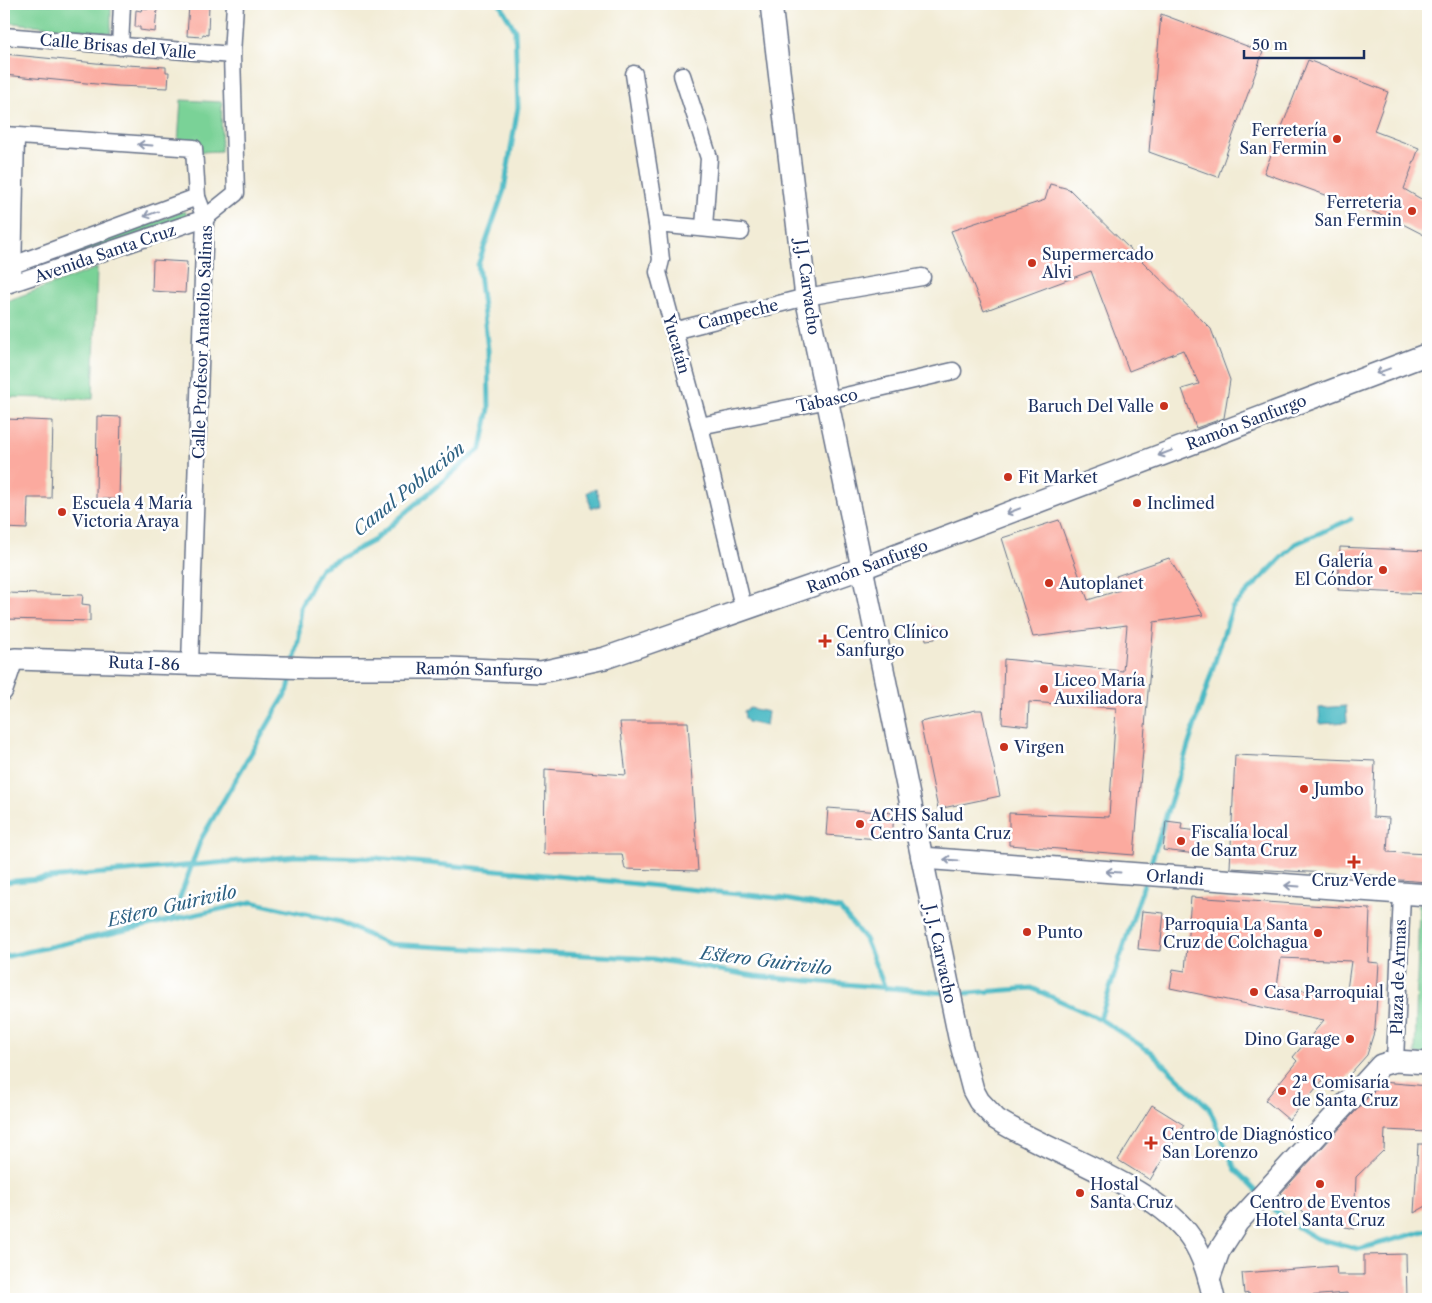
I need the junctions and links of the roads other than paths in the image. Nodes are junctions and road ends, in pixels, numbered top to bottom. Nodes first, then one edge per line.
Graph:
1 (122, 4) edge
2 (235, 4) edge
3 (771, 4) edge
4 (4, 36) edge
5 (120, 47) junction
6 (232, 55) junction
7 (634, 74) dead end
8 (682, 75) dead end
9 (10, 136) edge
10 (197, 197) junction
11 (205, 218) junction
12 (657, 224) junction
13 (704, 227) junction
14 (742, 232) dead end
15 (13, 265) junction
16 (922, 277) dead end
17 (9, 285) edge
18 (806, 297) junction
19 (673, 331) junction
20 (1428, 354) edge
21 (953, 371) dead end
22 (828, 400) junction
23 (700, 426) junction
24 (863, 568) junction
25 (744, 611) junction
26 (9, 660) edge
27 (190, 664) junction
28 (285, 666) joint
29 (4, 692) edge
30 (922, 858) junction
31 (1402, 894) junction
32 (1428, 895) edge
33 (1394, 1061) junction
34 (1428, 1063) edge
35 (1237, 1222) junction
36 (1182, 1226) junction
37 (1209, 1279) junction
38 (1214, 1299) edge

1 - 5 street
2 - 6 street, Calle Profesor Anatolio Salinas
3 - 18 main road, J.J. Carvacho
4 - 5 street, Calle Brisas del Valle
5 - 6 street, Calle Brisas del Valle
6 - 11 street, Calle Profesor Anatolio Salinas
7 - 12 street, Yucatán
8 - 13 street
10 -> 9 street
9 - 15 street
10 - 11 street
10 -> 15 street, Avenida Santa Cruz
11 - 17 street, Avenida Santa Cruz
11 - 27 street, Calle Profesor Anatolio Salinas
12 - 13 street
12 - 19 street, Yucatán
13 - 14 street
15 - 17 street
16 - 18 street, Campeche
18 - 19 street, Campeche
18 - 22 main road, J.J. Carvacho
19 - 23 street, Yucatán
20 -> 24 main road, Ramón Sanfurgo
21 - 22 street, Tabasco
22 - 23 street, Tabasco
22 - 24 main road, J.J. Carvacho
23 - 25 street, Yucatán
24 - 25 main road, Ramón Sanfurgo
24 - 30 main road, J. J. Carvacho
25 - 28 main road, Ramón Sanfurgo
26 - 27 main road, Ruta I-86
26 - 29 street
27 - 28 main road, Ruta I-86
31 -> 30 main road, Orlandi
30 - 36 main road, J. J. Carvacho
31 - 32 main road, Orlandi
31 - 33 street, Plaza de Armas
33 - 34 main road
33 - 35 main road
35 - 36 main road
35 - 37 main road
36 - 37 main road
37 - 38 main road

